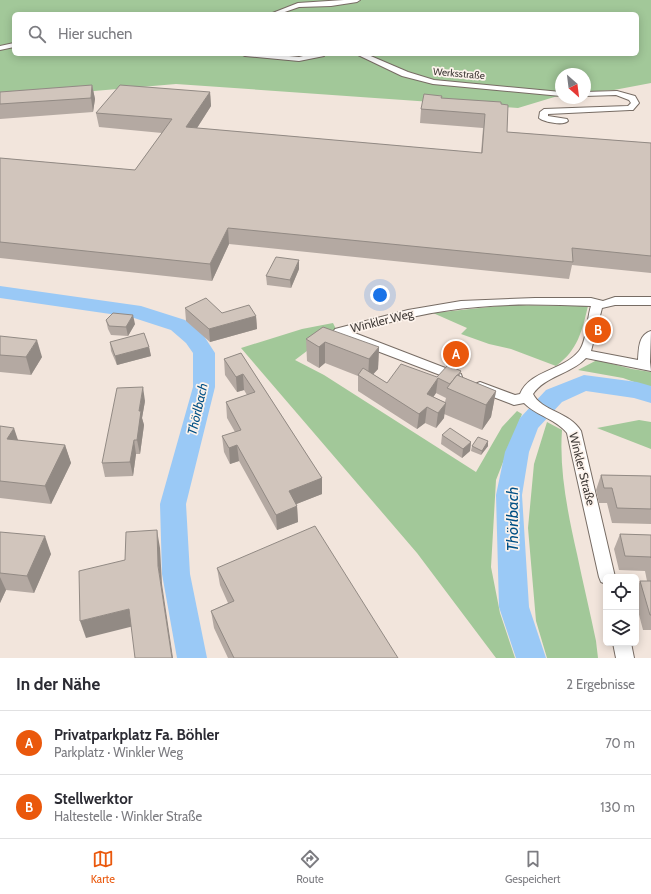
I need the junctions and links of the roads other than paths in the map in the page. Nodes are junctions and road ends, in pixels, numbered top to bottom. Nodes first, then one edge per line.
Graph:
1 (357, 0) edge
2 (279, 12) edge
3 (12, 45) edge
4 (0, 48) edge
5 (12, 51) edge
6 (0, 54) edge
7 (267, 56) edge
8 (312, 56) edge
9 (364, 56) edge
10 (555, 93) edge
11 (591, 94) edge
12 (564, 121) dead end
13 (651, 301) edge
14 (601, 304) junction
15 (651, 335) edge
16 (584, 354) junction
17 (647, 367) edge
18 (529, 401) junction
19 (606, 574) edge
20 (623, 646) edge
21 (625, 658) edge

1 - 2 street
3 - 4 street
5 - 6 street
7 - 8 street
9 - 10 street, Werksstraße
11 - 12 street
13 - 14 street
14 - 16 street
14 - 18 street, Winkler Weg
15 - 17 street
16 - 17 street
16 - 18 street
18 - 19 street, Winkler Straße
20 - 21 street

